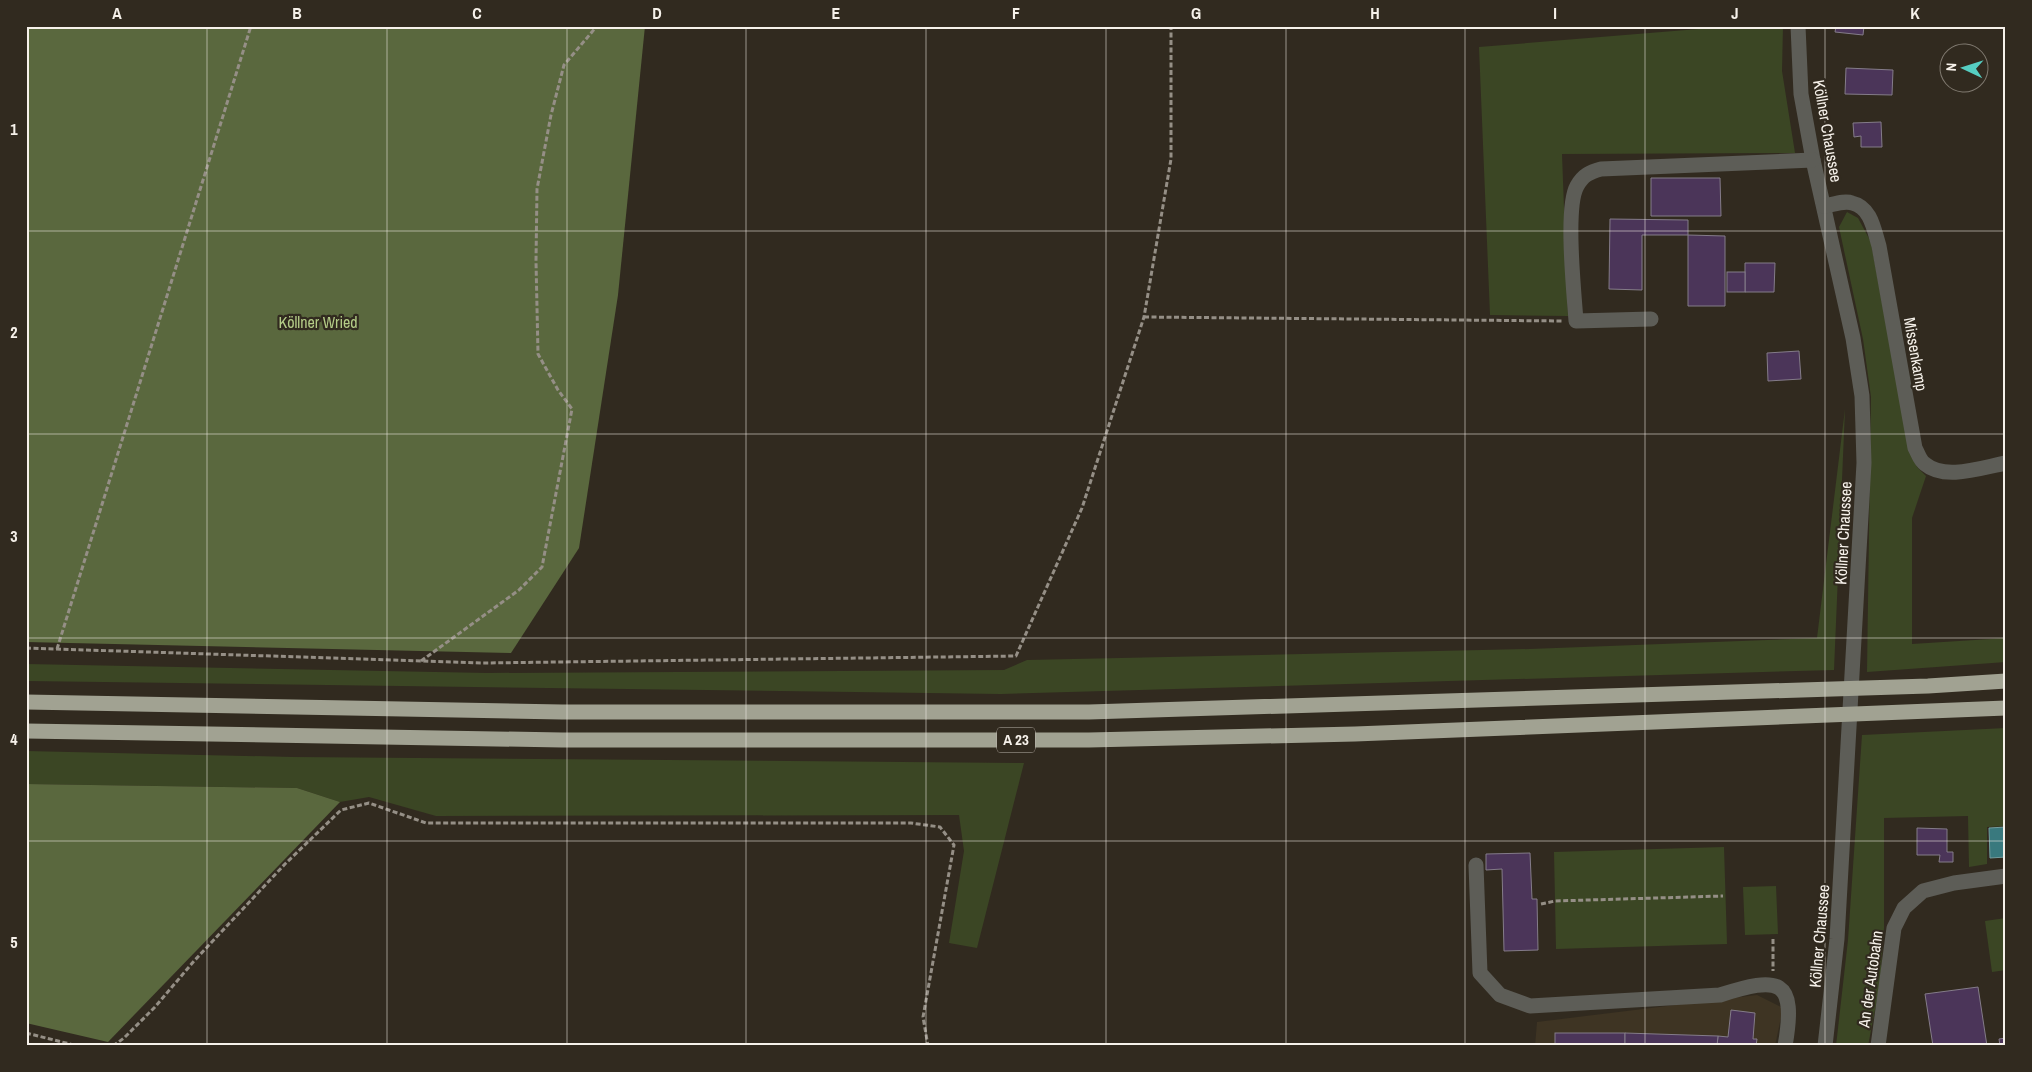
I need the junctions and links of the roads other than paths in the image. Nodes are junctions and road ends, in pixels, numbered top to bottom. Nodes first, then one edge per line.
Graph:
1 (1798, 26) edge
2 (1813, 160) junction
3 (1824, 206) junction
4 (1651, 319) dead end
5 (2006, 463) edge
6 (2006, 681) edge
7 (26, 702) edge
8 (2006, 708) edge
9 (26, 731) edge
10 (1476, 865) dead end
11 (2006, 876) edge
12 (1785, 1046) edge
13 (1825, 1046) edge
14 (1878, 1046) edge

1 - 2 street, Köllner Chaussee
2 - 3 street, Köllner Chaussee
2 - 4 street
3 - 5 street, Missenkamp
3 - 13 street, Köllner Chaussee
6 - 7 highway, A 23
8 - 9 highway, A 23
10 - 12 street
11 - 14 street, An der Autobahn

